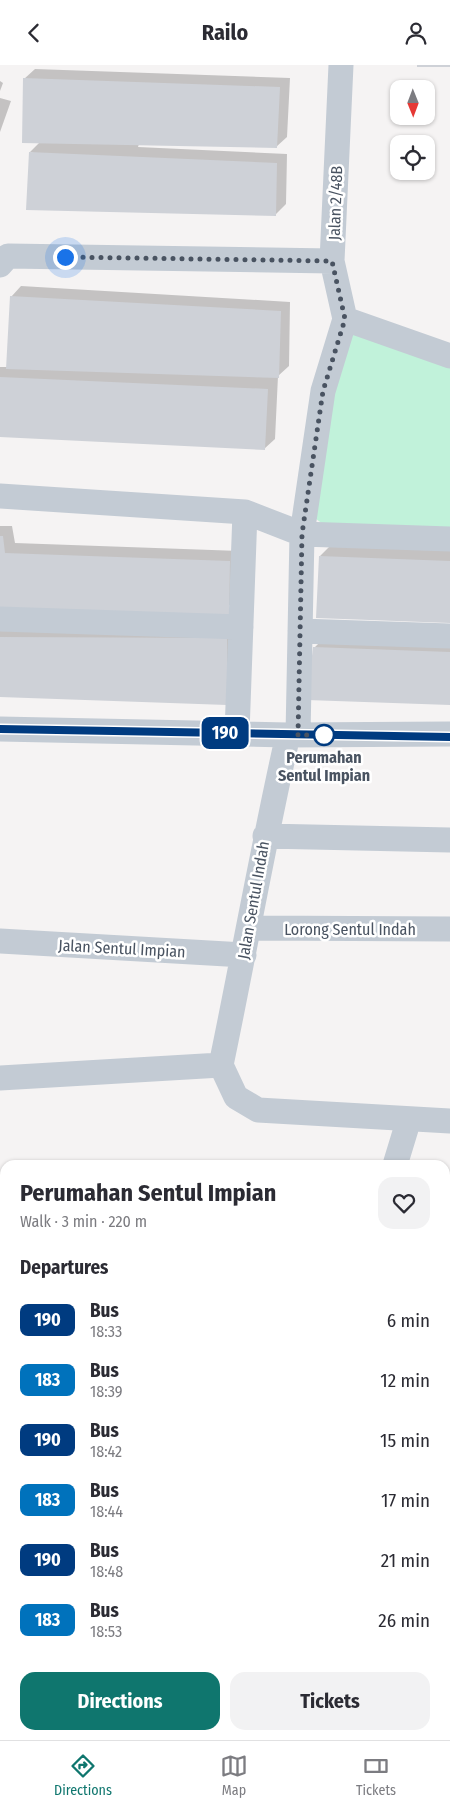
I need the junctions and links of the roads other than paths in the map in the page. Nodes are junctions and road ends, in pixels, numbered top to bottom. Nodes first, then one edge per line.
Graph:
1 (341, 65) edge
2 (332, 261) junction
3 (0, 265) edge
4 (345, 319) junction
5 (450, 357) edge
6 (0, 495) edge
7 (245, 512) junction
8 (302, 534) junction
9 (450, 539) edge
10 (0, 619) edge
11 (241, 627) junction
12 (300, 631) junction
13 (450, 636) edge
14 (0, 729) edge
15 (237, 733) junction
16 (293, 735) junction
17 (448, 736) edge
18 (265, 836) junction
19 (450, 840) edge
20 (249, 928) junction
21 (450, 929) edge
22 (0, 941) edge
23 (244, 955) junction
24 (220, 1065) junction
25 (0, 1078) edge
26 (409, 1119) junction
27 (450, 1121) edge
28 (397, 1160) edge

1 - 2 street, Jalan 2/48B
2 - 3 street
2 - 4 street, Jalan 2/48B
4 - 5 street
4 - 8 street, Jalan Sentul Indah
6 - 7 street
7 - 8 street
7 - 11 street
8 - 9 street
8 - 12 street, Jalan Sentul Indah
10 - 11 street
11 - 15 street
12 - 13 street
12 - 16 street, Jalan Sentul Indah
14 - 15 street
15 - 16 street
16 - 17 street
16 - 18 street, Jalan Sentul Indah
18 - 19 street
18 - 20 street, Jalan Sentul Indah
20 - 21 street, Lorong Sentul Indah
20 - 23 street, Jalan Sentul Indah
22 - 23 street, Jalan Sentul Impian
23 - 24 street, Jalan Sentul Indah
24 - 25 street
24 - 26 street
26 - 27 street
26 - 28 street

